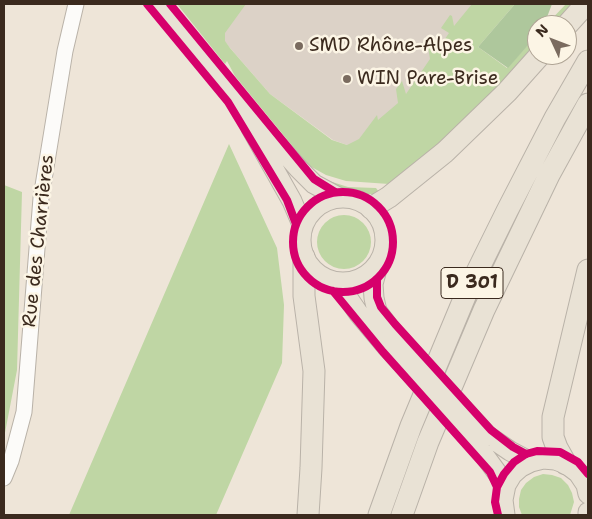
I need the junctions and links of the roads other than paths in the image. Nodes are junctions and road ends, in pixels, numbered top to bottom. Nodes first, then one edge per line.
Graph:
1 (76, 4) edge
2 (159, 4) edge
3 (586, 4) edge
4 (576, 15) edge
5 (588, 61) edge
6 (531, 65) edge
7 (234, 96) junction
8 (588, 104) edge
9 (340, 198) junction
10 (371, 208) junction
11 (303, 227) junction
12 (304, 257) junction
13 (378, 265) junction
14 (588, 270) edge
15 (337, 282) junction
16 (389, 339) junction
17 (485, 444) junction
18 (532, 462) junction
19 (566, 464) junction
20 (4, 478) edge
21 (506, 485) junction
22 (588, 494) edge
23 (308, 515) edge
24 (379, 515) edge
25 (402, 515) edge
26 (505, 515) edge

1 - 20 street, Rue des Charrières
2 - 7 main road
3 - 4 highway
5 - 24 highway, D 301
6 - 10 highway
7 - 9 main road
7 - 11 main road
8 - 25 highway, D 301
9 - 10 main road
9 - 11 main road
10 - 13 main road
11 - 12 main road
12 - 15 main road
12 - 23 highway
13 - 15 main road
13 - 16 main road
14 - 19 highway
15 - 16 main road
16 - 17 main road, bridge
17 - 18 main road
17 - 21 main road
18 - 19 main road
18 - 21 main road
19 - 22 main road
21 - 26 main road

